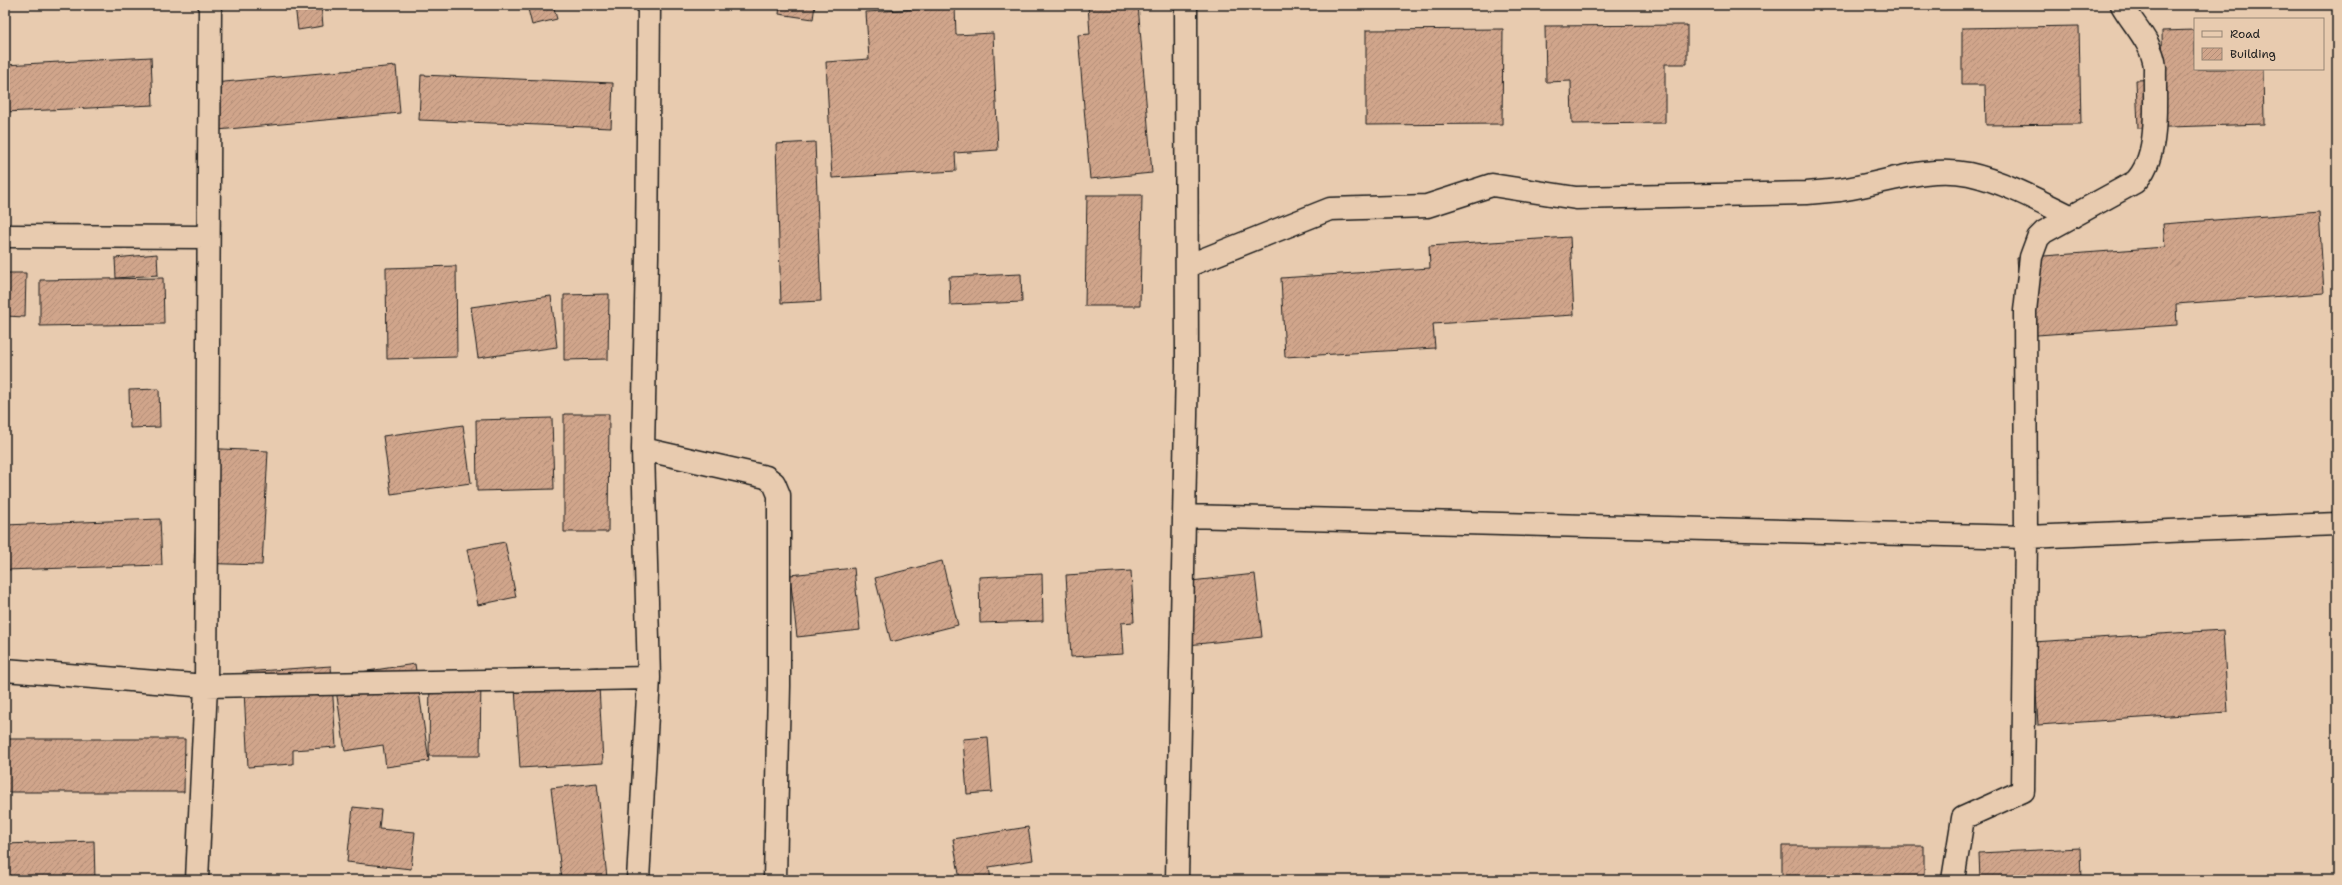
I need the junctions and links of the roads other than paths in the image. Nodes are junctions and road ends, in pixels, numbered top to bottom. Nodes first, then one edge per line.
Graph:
1 (210, 5) edge
2 (649, 5) edge
3 (1186, 5) edge
4 (2122, 5) edge
5 (2072, 217) junction
6 (5, 236) edge
7 (208, 237) junction
8 (1187, 266) junction
9 (643, 449) junction
10 (1184, 516) junction
11 (2337, 524) edge
12 (2026, 537) junction
13 (5, 670) edge
14 (649, 678) junction
15 (206, 686) junction
16 (197, 880) edge
17 (638, 880) edge
18 (775, 880) edge
19 (1177, 880) edge
20 (1953, 880) edge

1 - 7 street
2 - 9 street
3 - 8 street
4 - 5 street
5 - 8 street
5 - 12 street
6 - 7 street
7 - 15 street
8 - 10 street
9 - 14 street
9 - 18 street
10 - 12 street
10 - 19 street
11 - 12 street
12 - 20 street
13 - 15 street
14 - 15 street
14 - 17 street
15 - 16 street

